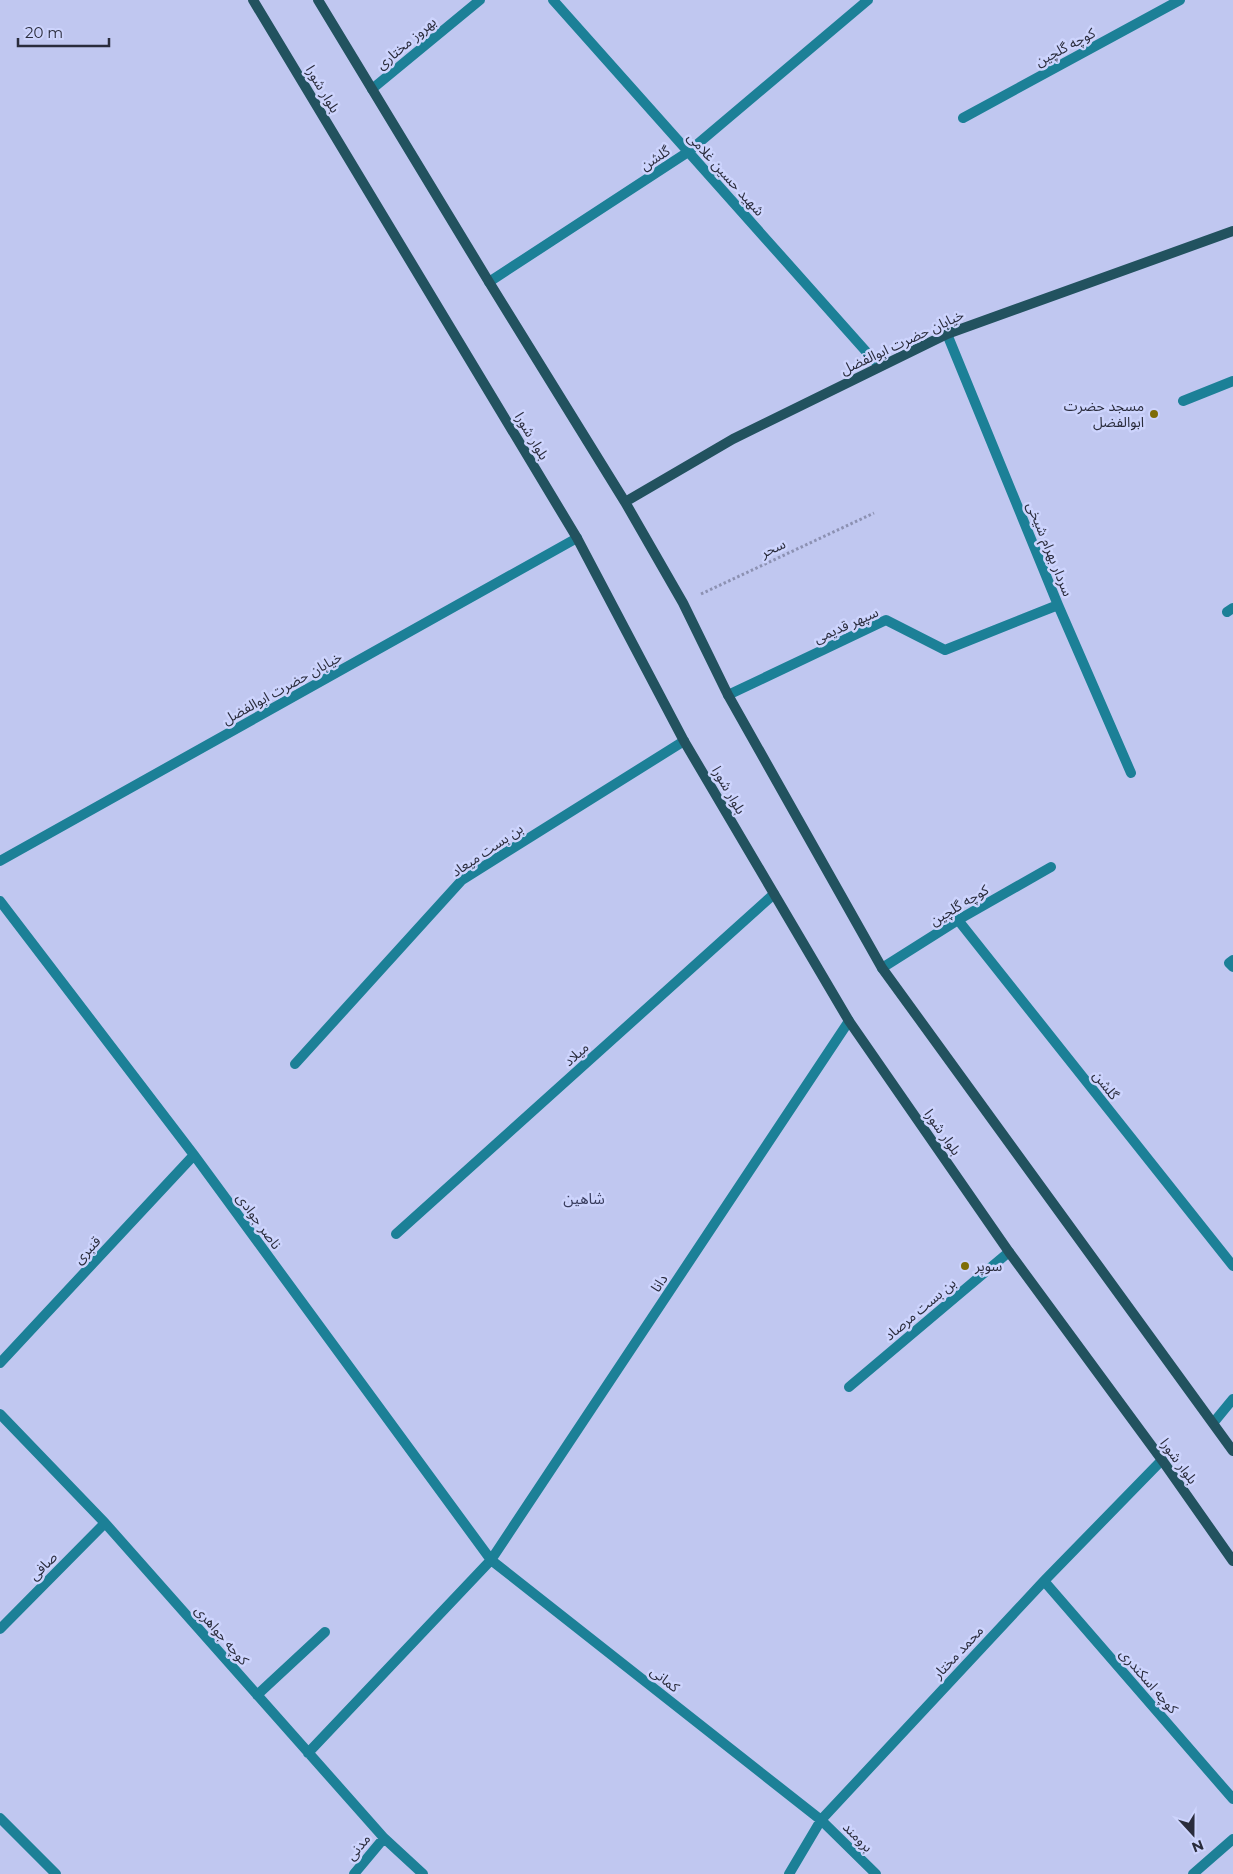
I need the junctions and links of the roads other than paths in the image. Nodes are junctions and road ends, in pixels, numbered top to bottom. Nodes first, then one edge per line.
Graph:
1 (253, 0) edge
2 (318, 0) edge
3 (480, 0) edge
4 (553, 0) edge
5 (868, 0) edge
6 (1180, 0) edge
7 (372, 89) junction
8 (963, 118) dead end
9 (688, 152) junction
10 (1233, 231) edge
11 (489, 282) junction
12 (947, 334) junction
13 (879, 366) junction
14 (1233, 380) edge
15 (1183, 401) dead end
16 (625, 502) junction
17 (577, 538) junction
18 (1058, 605) junction
19 (728, 694) junction
20 (684, 741) junction
21 (1131, 773) dead end
22 (0, 861) edge
23 (1051, 867) dead end
24 (774, 894) junction
25 (0, 901) edge
26 (958, 920) junction
27 (1233, 960) edge
28 (1233, 967) edge
29 (882, 968) junction
30 (849, 1021) junction
31 (295, 1064) dead end
32 (194, 1155) junction
33 (396, 1234) dead end
34 (1009, 1252) junction
35 (1233, 1266) edge
36 (0, 1363) edge
37 (849, 1387) dead end
38 (1233, 1399) edge
39 (0, 1414) edge
40 (1214, 1422) junction
41 (1233, 1451) edge
42 (1162, 1460) junction
43 (105, 1523) junction
44 (491, 1560) junction
45 (1233, 1561) edge
46 (1044, 1581) junction
47 (0, 1629) edge
48 (325, 1632) dead end
49 (257, 1695) junction
50 (308, 1753) junction
51 (1233, 1799) edge
52 (0, 1818) edge
53 (821, 1820) junction
54 (384, 1838) junction
55 (1233, 1839) edge
56 (56, 1874) edge
57 (354, 1874) edge
58 (423, 1874) edge
59 (789, 1874) edge
60 (876, 1874) edge
61 (1193, 1874) edge

1 - 17 main road, بلوار شورا
2 - 7 main road
3 - 7 street, بهروز مختاری
4 - 9 street, شهید حسین غلامی
5 - 9 street, گلشن
6 - 8 street, کوچه گلچین
7 - 11 main road
9 - 11 street, گلشن
9 - 13 street, شهید حسین غلامی
10 - 12 main road, خیابان حضرت ابوالفضل
11 - 16 main road
12 - 13 main road, خیابان حضرت ابوالفضل
12 - 18 street, سردار بهرام شیخی
13 - 16 main road, خیابان حضرت ابوالفضل
14 - 15 street
16 - 19 main road
17 - 20 main road, بلوار شورا
17 - 22 street, خیابان حضرت ابوالفضل
18 - 19 street, سپهر قدیمی
18 - 21 street, سردار بهرام شیخی
19 - 29 main road
20 - 24 main road, بلوار شورا
20 - 31 street, بن بست میعاد
23 - 26 street, کوچه گلچین
24 - 30 main road, بلوار شورا
24 - 33 street, میلاد
25 - 32 street, ناصر جوادی
26 - 29 street, کوچه گلچین
26 - 35 street, گلشن
27 - 28 street
29 - 40 main road
30 - 34 main road, بلوار شورا
30 - 44 street, دانا
32 - 36 street, قنبری
32 - 44 street, ناصر جوادی
34 - 37 street, بن بست مرصاد
34 - 42 main road, بلوار شورا
38 - 40 street
39 - 43 street, کوچه جواهری
40 - 41 main road
42 - 45 main road, بلوار شورا
42 - 46 street, محمد مختار
43 - 47 street, صافی
43 - 49 street, کوچه جواهری
44 - 50 street, دانا
44 - 53 street, کمانی
46 - 51 street, کوچه اسکندری
46 - 53 street, محمد مختار
48 - 49 street
49 - 50 street, کوچه جواهری
50 - 54 street, کوچه جواهری
52 - 56 street
53 - 59 street, محمد مختار
53 - 60 street, برومند
54 - 57 street, مدنی
54 - 58 street, کوچه جواهری
55 - 61 street

